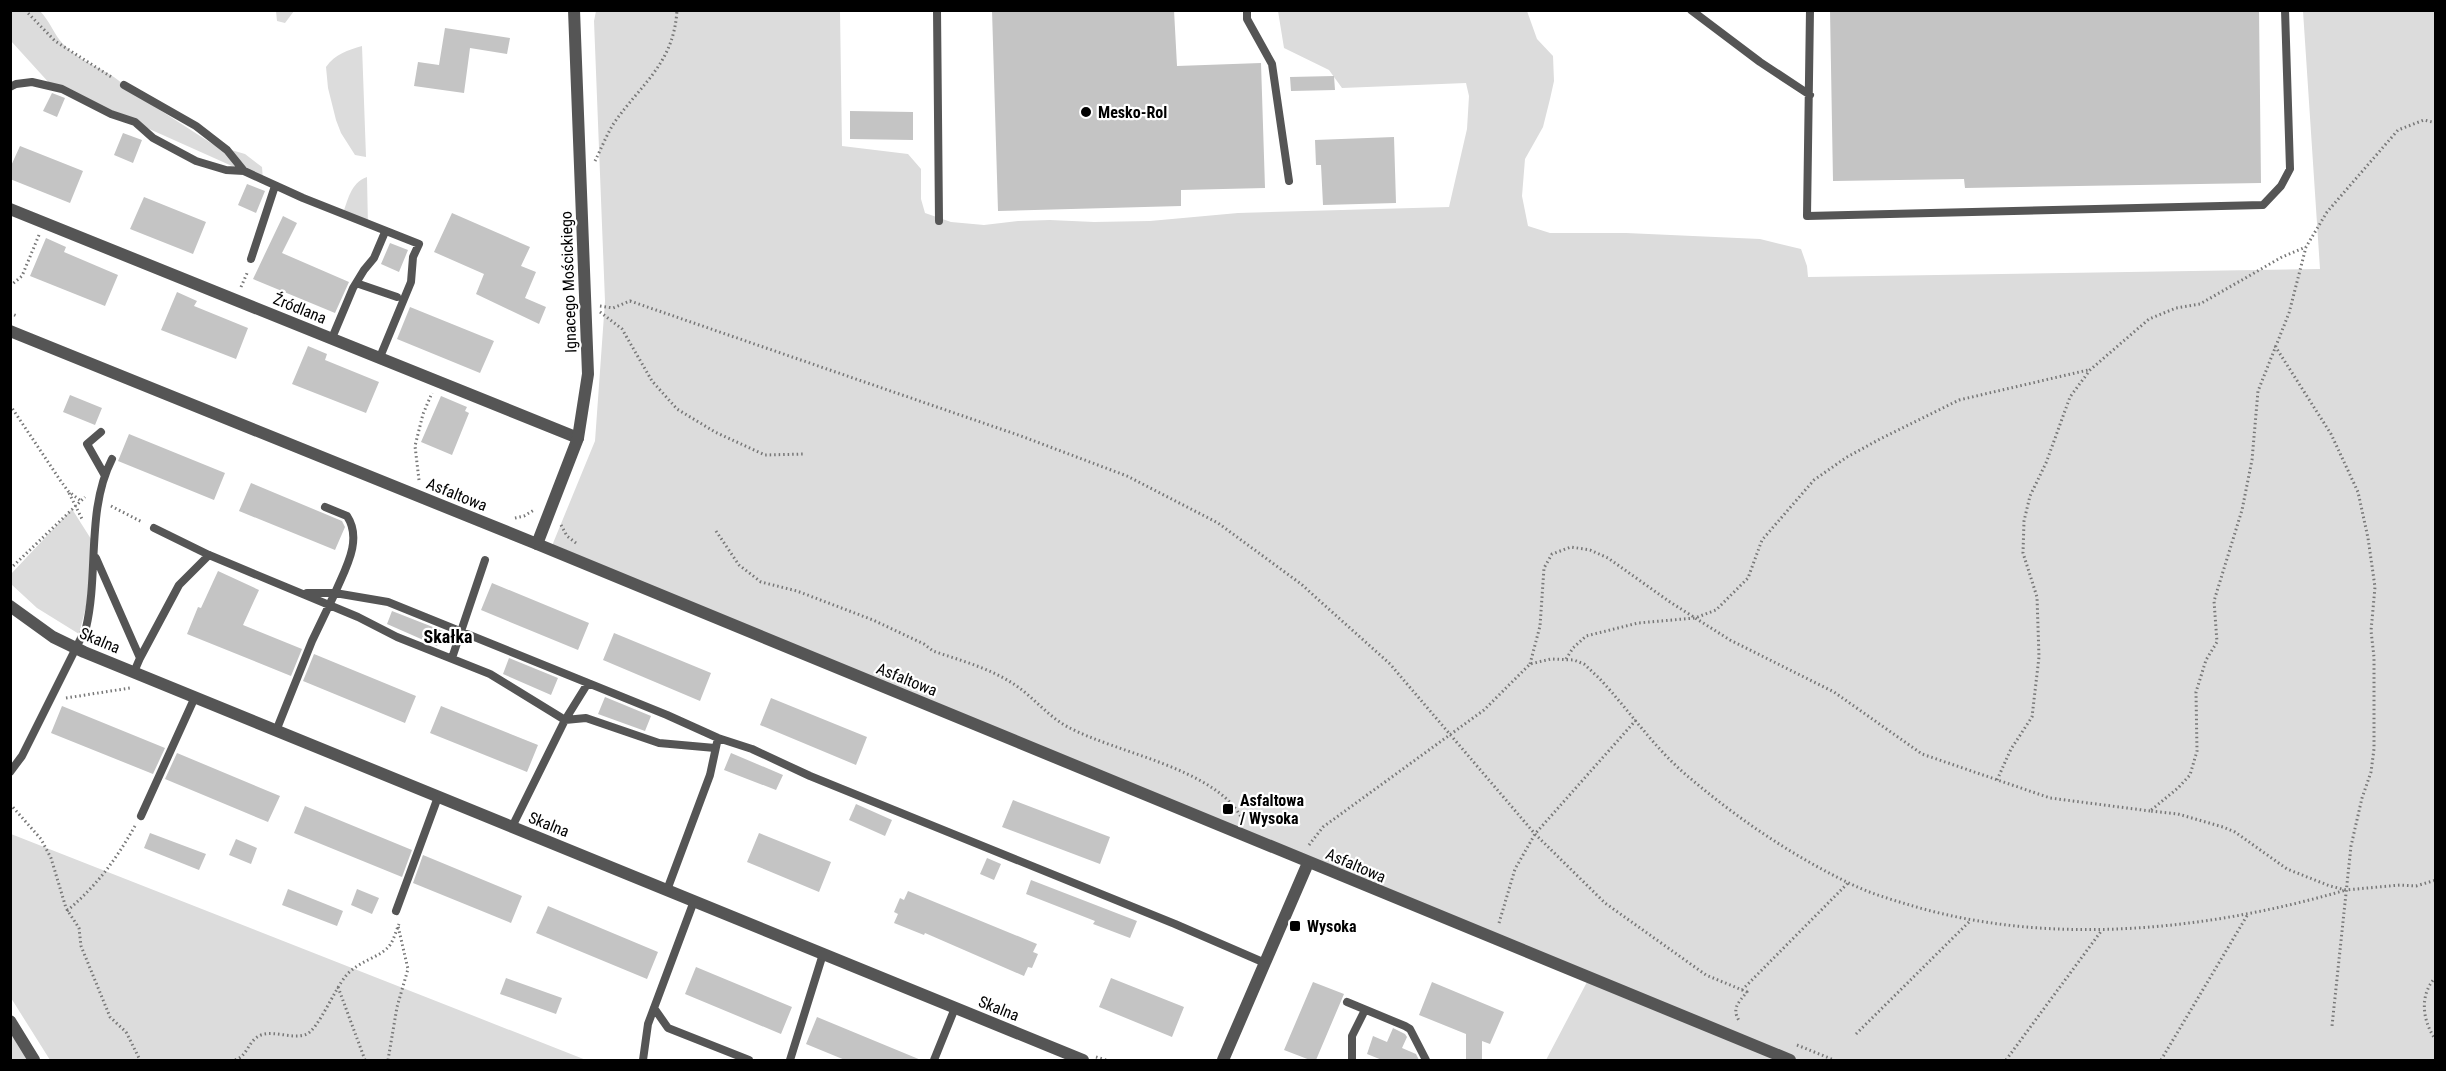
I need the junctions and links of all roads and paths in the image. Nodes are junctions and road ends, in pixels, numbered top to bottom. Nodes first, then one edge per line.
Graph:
1 (25, 10) edge
2 (574, 10) edge
3 (678, 10) edge
4 (937, 10) edge
5 (1247, 10) edge
6 (1691, 10) edge
7 (1810, 10) edge
8 (2285, 10) edge
9 (124, 85) joint
10 (10, 87) edge
11 (1810, 95) junction
12 (2436, 123) edge
13 (594, 151) dead end
14 (244, 171) junction
15 (1289, 181) dead end
16 (275, 186) junction
17 (2436, 200) edge
18 (10, 209) edge
19 (2436, 214) edge
20 (939, 221) dead end
21 (44, 222) junction
22 (385, 232) junction
23 (2306, 246) junction
24 (251, 259) joint
25 (356, 283) junction
26 (10, 286) edge
27 (397, 297) dead end
28 (597, 297) dead end
29 (236, 300) junction
30 (598, 308) junction
31 (598, 316) dead end
32 (10, 331) edge
33 (332, 338) junction
34 (2275, 346) junction
35 (380, 357) junction
36 (2090, 370) junction
37 (437, 381) junction
38 (10, 405) edge
39 (101, 432) dead end
40 (578, 438) junction
41 (806, 453) dead end
42 (112, 459) dead end
43 (104, 474) junction
44 (420, 478) dead end
45 (68, 491) junction
46 (99, 500) junction
47 (81, 501) junction
48 (75, 507) junction
49 (325, 507) dead end
50 (561, 518) dead end
51 (154, 528) joint
52 (716, 531) dead end
53 (95, 537) junction
54 (577, 543) dead end
55 (537, 544) junction
56 (94, 553) junction
57 (209, 555) junction
58 (484, 560) dead end
59 (10, 569) edge
60 (300, 592) junction
61 (335, 593) junction
62 (329, 604) junction
63 (10, 606) edge
64 (1695, 618) junction
65 (462, 632) junction
66 (76, 648) junction
67 (140, 658) junction
68 (452, 658) junction
69 (1566, 659) junction
70 (1530, 664) junction
71 (138, 674) junction
72 (588, 683) junction
73 (53, 692) junction
74 (195, 697) junction
75 (565, 720) junction
76 (1636, 720) junction
77 (276, 730) junction
78 (1450, 734) junction
79 (718, 738) junction
80 (714, 748) junction
81 (10, 772) edge
82 (1997, 780) junction
83 (438, 797) junction
84 (10, 804) edge
85 (2150, 811) junction
86 (1230, 812) dead end
87 (141, 816) joint
88 (1241, 817) junction
89 (1251, 821) dead end
90 (512, 827) junction
91 (1535, 834) junction
92 (1299, 841) dead end
93 (1309, 845) junction
94 (1318, 849) dead end
95 (1308, 863) junction
96 (2436, 880) edge
97 (1849, 882) junction
98 (667, 890) junction
99 (2346, 890) junction
100 (694, 901) junction
101 (67, 911) junction
102 (396, 911) joint
103 (2248, 914) junction
104 (1490, 920) dead end
105 (1970, 921) junction
106 (398, 926) junction
107 (2102, 930) junction
108 (823, 954) junction
109 (1265, 963) junction
110 (2436, 977) edge
111 (338, 987) junction
112 (1742, 990) junction
113 (1347, 1002) dead end
114 (654, 1008) junction
115 (955, 1008) junction
116 (1365, 1010) junction
117 (1729, 1018) dead end
118 (10, 1022) edge
119 (2332, 1026) dead end
120 (1856, 1034) dead end
121 (2436, 1040) edge
122 (1793, 1044) dead end
123 (34, 1060) edge
124 (140, 1060) edge
125 (235, 1060) edge
126 (365, 1060) edge
127 (388, 1060) edge
128 (643, 1060) edge
129 (748, 1060) edge
130 (790, 1060) edge
131 (934, 1060) edge
132 (1083, 1060) edge
133 (1223, 1060) edge
134 (1353, 1060) edge
135 (1426, 1060) edge
136 (1790, 1060) edge
137 (1834, 1060) edge
138 (2006, 1060) edge
139 (2161, 1060) edge

1 - 9 path
2 - 40 street, Ignacego Mościckiego
3 - 13 path
4 - 20 lane
5 - 15 lane
6 - 11 lane
7 - 11 lane
8 - 11 lane
9 - 14 lane
10 - 14 lane
12 - 23 path
14 - 16 lane
16 - 22 lane
16 - 24 lane
17 - 19 path
18 - 21 street, Źródlana
21 - 26 path
21 - 29 street, Źródlana
22 - 25 lane
22 - 35 lane
23 - 34 path
23 - 36 path
24 - 29 path
25 - 27 lane
25 - 33 lane
28 - 30 path
29 - 33 street, Źródlana
30 - 31 path
30 - 41 path
30 - 78 path
32 - 55 street, Asfaltowa
33 - 35 street, Źródlana
34 - 85 path
34 - 99 path
35 - 37 street, Źródlana
36 - 64 path
36 - 82 path
37 - 40 street, Źródlana
37 - 44 path
38 - 45 path
39 - 43 lane
40 - 55 street, Ignacego Mościckiego
42 - 43 lane
43 - 46 lane
45 - 47 path
45 - 48 path
46 - 47 path
46 - 51 path
46 - 53 lane
47 - 48 path
48 - 53 path
48 - 59 path
49 - 61 lane
50 - 54 path
51 - 57 lane
52 - 88 path
53 - 56 lane
55 - 95 street, Asfaltowa
56 - 66 lane
56 - 67 lane
57 - 60 lane
57 - 67 lane
58 - 65 lane
60 - 61 lane
60 - 62 lane
61 - 62 lane
61 - 65 lane
62 - 68 lane
62 - 77 lane
63 - 66 street, Skalna
64 - 69 path
64 - 70 path
64 - 82 path
65 - 68 lane
65 - 72 lane
66 - 71 street, Skalna
66 - 73 lane
67 - 71 lane
68 - 75 lane
69 - 70 path
69 - 76 path
70 - 78 path
71 - 73 path
71 - 74 street, Skalna
72 - 75 lane
72 - 79 lane
73 - 81 lane
74 - 77 street, Skalna
74 - 87 lane
75 - 80 lane
75 - 90 lane
76 - 91 path
76 - 97 path
77 - 83 street, Skalna
78 - 91 path
78 - 93 path
79 - 80 lane
79 - 109 lane
80 - 98 lane
82 - 85 path
83 - 90 street, Skalna
83 - 102 lane
84 - 101 path
85 - 99 path
86 - 88 path
87 - 101 path
88 - 89 path
90 - 98 street, Skalna
91 - 104 path
91 - 112 path
92 - 93 path
93 - 94 path
95 - 109 street
95 - 136 street, Asfaltowa
96 - 99 path
97 - 105 path
97 - 112 path
98 - 100 street, Skalna
99 - 103 path
99 - 119 path
100 - 108 street, Skalna
100 - 114 lane
101 - 124 path
102 - 106 path
103 - 107 path
103 - 139 path
105 - 107 path
105 - 120 path
106 - 111 path
106 - 127 path
107 - 138 path
108 - 115 street, Skalna
108 - 130 lane
109 - 133 street
110 - 121 path
111 - 125 path
111 - 126 path
112 - 117 path
113 - 116 lane
114 - 128 lane
114 - 129 lane
115 - 131 lane
115 - 132 street, Skalna
116 - 134 lane
116 - 135 lane
118 - 123 street
122 - 137 path

